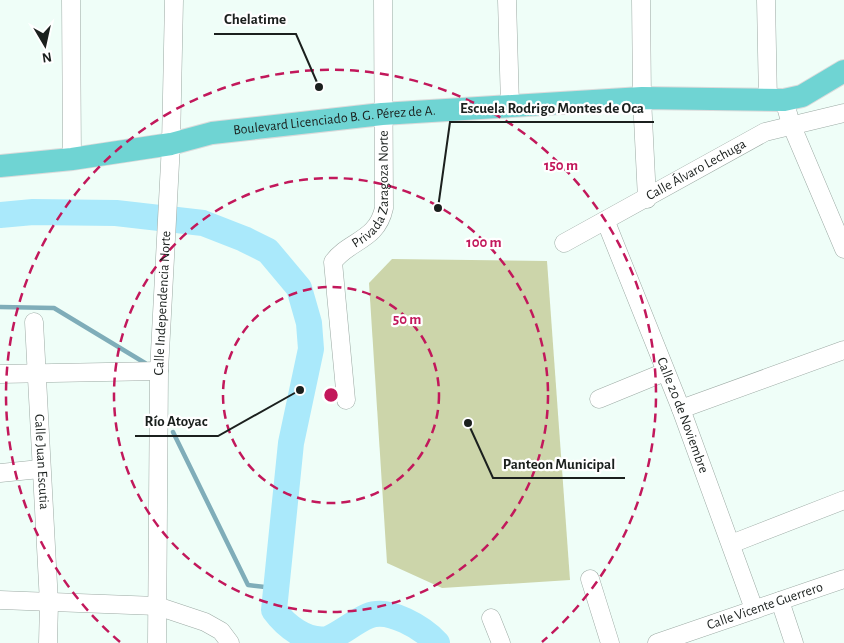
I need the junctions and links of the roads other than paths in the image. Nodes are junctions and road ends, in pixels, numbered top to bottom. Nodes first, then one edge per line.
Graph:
1 (71, 0) edge
2 (174, 0) edge
3 (383, 0) edge
4 (507, 0) edge
5 (641, 0) edge
6 (766, 0) edge
7 (844, 71) edge
8 (642, 98) junction
9 (776, 100) junction
10 (510, 105) junction
11 (844, 113) edge
12 (382, 114) junction
13 (791, 124) junction
14 (171, 144) junction
15 (72, 159) junction
16 (0, 166) edge
17 (647, 199) junction
18 (606, 222) junction
19 (564, 243) dead end
20 (844, 249) edge
21 (34, 322) dead end
22 (844, 350) edge
23 (159, 372) junction
24 (665, 372) junction
25 (0, 374) edge
26 (36, 375) junction
27 (599, 399) dead end
28 (346, 400) dead end
29 (681, 409) junction
30 (40, 469) junction
31 (0, 473) edge
32 (844, 500) edge
33 (731, 544) junction
34 (590, 579) dead end
35 (844, 580) edge
36 (0, 600) edge
37 (780, 601) junction
38 (48, 602) junction
39 (157, 606) junction
40 (754, 609) junction
41 (491, 618) dead end
42 (48, 643) edge
43 (157, 643) edge
44 (230, 643) edge
45 (501, 643) edge
46 (610, 643) edge
47 (657, 643) edge
48 (794, 643) edge

1 - 15 street
2 - 14 street, Calle Independencia Norte
3 - 12 street
4 - 10 street
5 - 8 street
6 - 9 street
7 - 9 main road, Boulevard Licenciado B. G. Pérez de A.
8 - 9 main road, Boulevard Licenciado B. G. Pérez de A.
8 - 10 main road, Boulevard Licenciado B. G. Pérez de A.
8 - 17 street
9 - 13 street
10 - 12 main road, Boulevard Licenciado B. G. Pérez de A.
11 - 13 street, Calle Álvaro Lechuga
12 - 14 main road, Boulevard Licenciado B. G. Pérez de A.
12 - 28 street, Privada Zaragoza Norte
13 - 17 street, Calle Álvaro Lechuga
13 - 20 street
14 - 15 main road, Boulevard Licenciado B. G. Pérez de A.
14 - 23 street, Calle Independencia Norte
15 - 16 main road, Boulevard Licenciado B. G. Pérez de A.
17 - 18 street, Calle Álvaro Lechuga
18 - 19 street, Calle Álvaro Lechuga
18 - 24 street, Calle 20 de Noviembre
21 - 26 street, Calle Juan Escutia
22 - 29 street
23 - 26 street
23 - 39 street, Calle Independencia Norte
24 - 27 street
24 - 29 street, Calle 20 de Noviembre
25 - 26 street
26 - 30 street, Calle Juan Escutia
29 - 33 street, Calle 20 de Noviembre
30 - 31 street
30 - 38 street, Calle Juan Escutia
32 - 33 street
33 - 40 street, Calle 20 de Noviembre
34 - 46 street
35 - 37 street, Calle Vicente Guerrero
36 - 38 street
37 - 40 street, Calle Vicente Guerrero
37 - 48 street
38 - 39 street
38 - 42 street, Calle Juan Escutia
39 - 43 street, Calle Independencia Norte
39 - 44 street
40 - 47 street, Calle Vicente Guerrero
41 - 45 street

